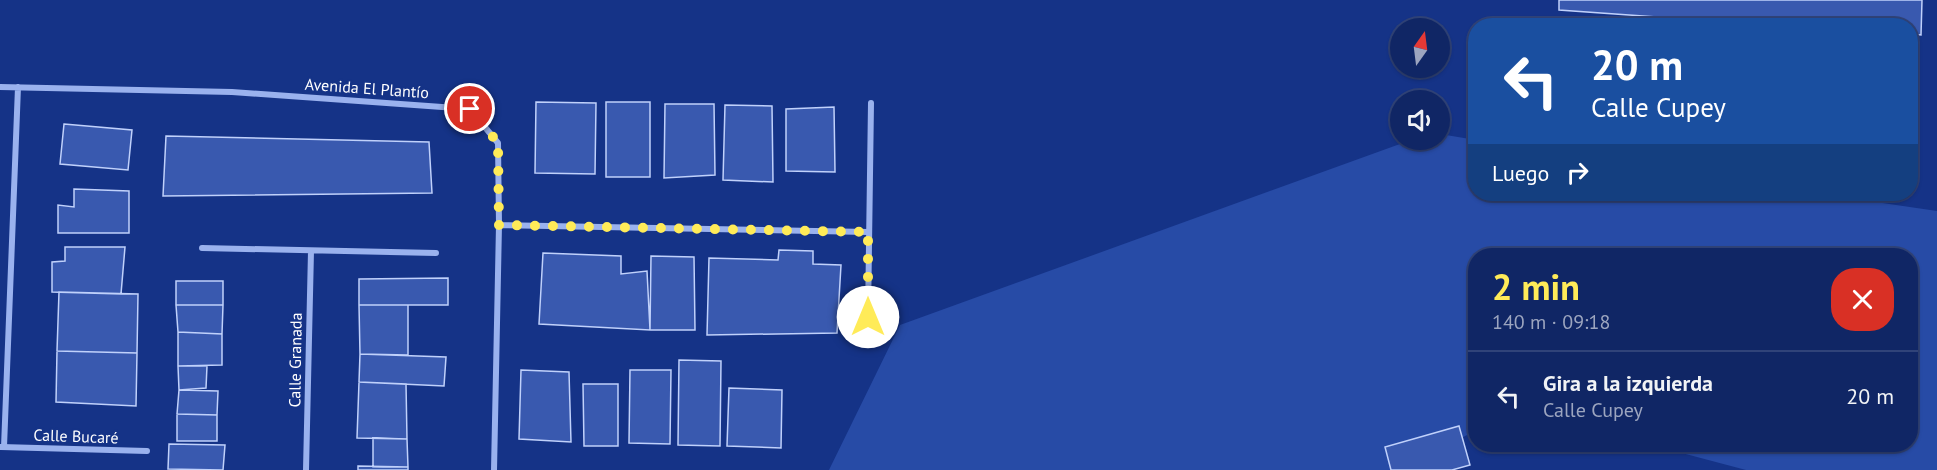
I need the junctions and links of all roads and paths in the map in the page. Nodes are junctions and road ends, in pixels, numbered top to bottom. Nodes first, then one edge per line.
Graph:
1 (0, 87) edge
2 (18, 87) junction
3 (871, 103) dead end
4 (499, 225) junction
5 (868, 232) junction
6 (202, 248) dead end
7 (311, 251) junction
8 (436, 254) dead end
9 (868, 317) dead end
10 (2, 447) edge
11 (147, 451) dead end
12 (306, 470) edge
13 (494, 470) edge

1 - 2 street, Avenida El Plantío
2 - 4 street, Avenida El Plantío
2 - 10 street, Calle Bucaré
3 - 5 street
4 - 5 street
4 - 13 street, Avenida El Plantío
5 - 9 street
6 - 7 street
7 - 8 street
7 - 12 street, Calle Granada
10 - 11 street, Calle Bucaré

